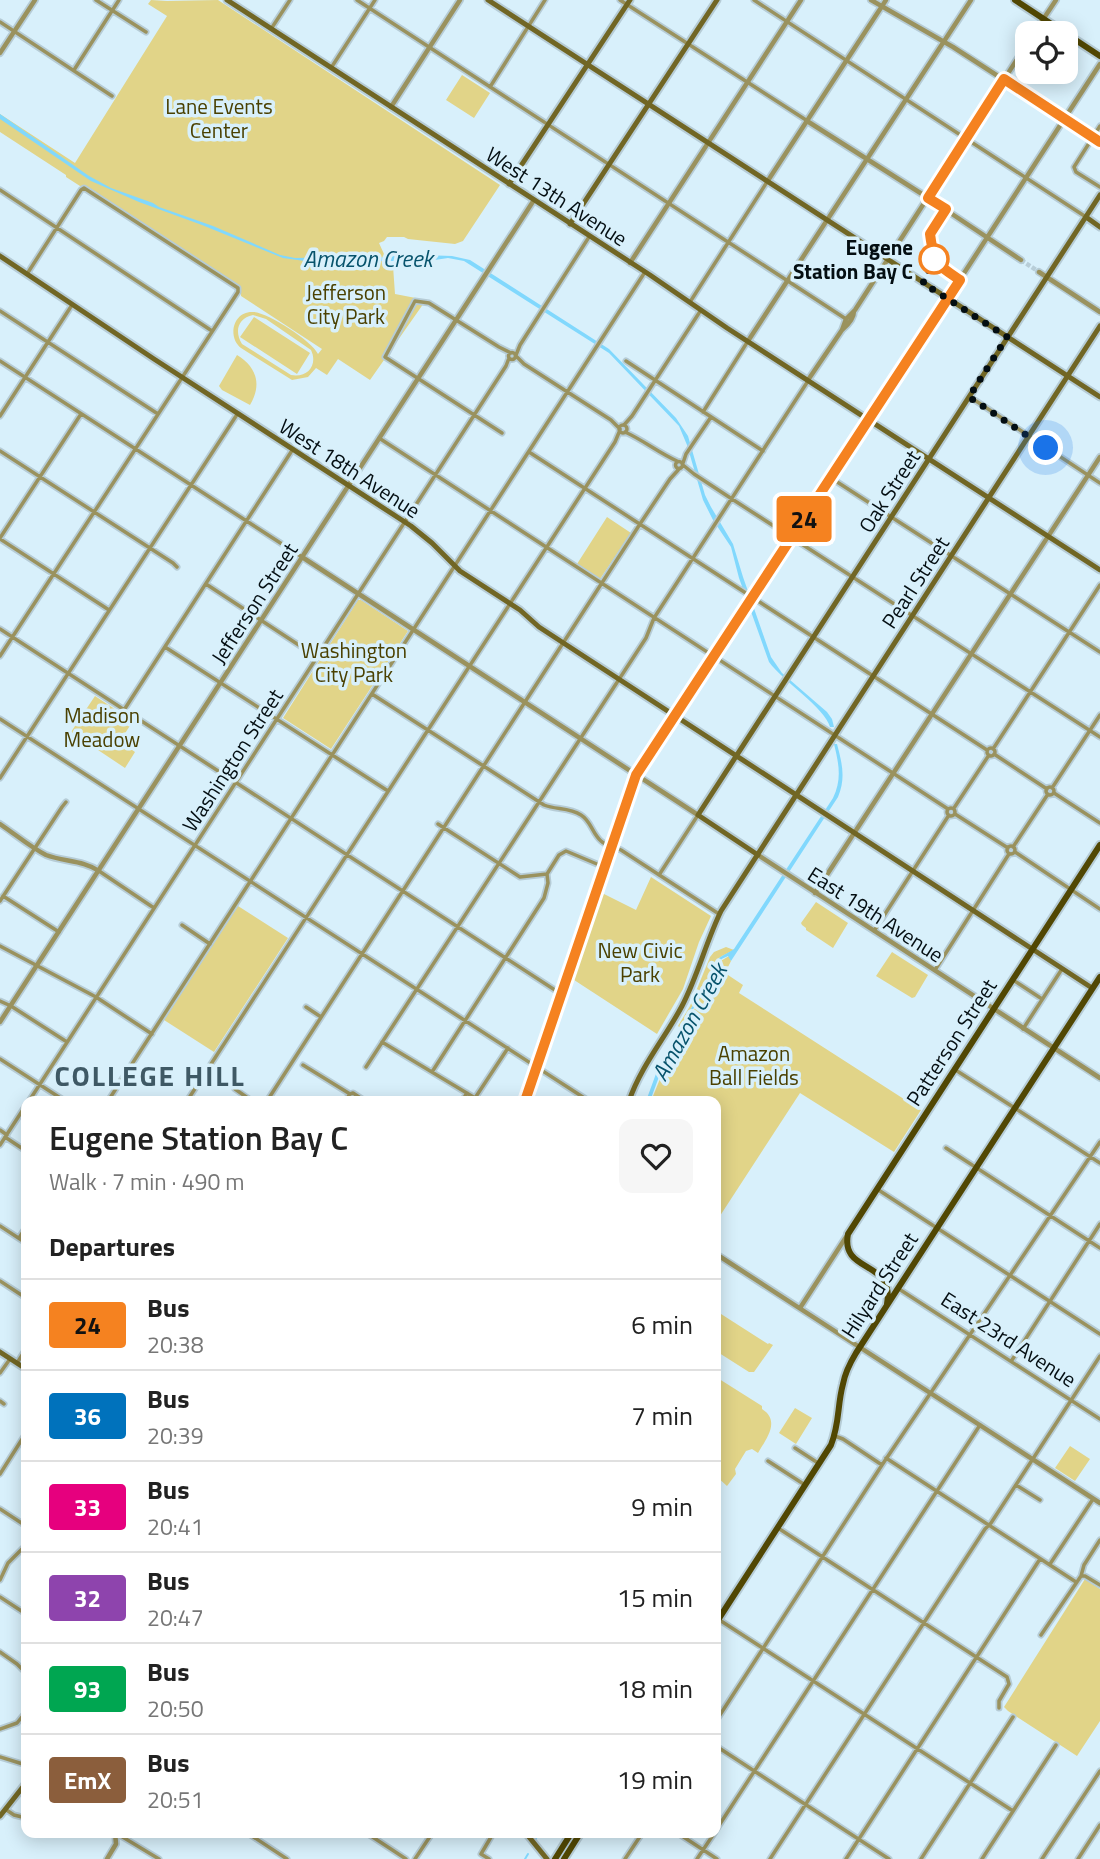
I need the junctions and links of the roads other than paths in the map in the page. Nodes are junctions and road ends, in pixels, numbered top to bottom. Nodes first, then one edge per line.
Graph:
1 (34, 0) edge
2 (96, 0) edge
3 (120, 0) edge
4 (227, 0) edge
5 (290, 0) edge
6 (357, 0) edge
7 (375, 0) edge
8 (460, 0) edge
9 (488, 0) edge
10 (545, 0) edge
11 (620, 0) edge
12 (717, 0) edge
13 (754, 0) edge
14 (801, 0) edge
15 (871, 0) edge
16 (886, 0) edge
17 (971, 0) edge
18 (1015, 0) edge
19 (1056, 0) edge
20 (629, 2) edge
21 (881, 7) junction
22 (370, 8) junction
23 (113, 10) junction
24 (1044, 19) junction
25 (0, 22) edge
26 (787, 22) junction
27 (528, 26) junction
28 (271, 29) junction
29 (14, 31) junction
30 (146, 32) dead end
31 (944, 41) junction
32 (688, 44) junction
33 (430, 47) junction
34 (0, 53) edge
35 (1100, 56) edge
36 (846, 61) junction
37 (1015, 62) edge
38 (1100, 64) edge
39 (588, 65) junction
40 (331, 68) junction
41 (74, 70) junction
42 (1004, 79) junction
43 (747, 82) junction
44 (490, 87) junction
45 (112, 96) dead end
46 (906, 100) junction
47 (648, 104) junction
48 (391, 107) junction
49 (1065, 118) junction
50 (807, 121) junction
51 (549, 125) junction
52 (1100, 126) edge
53 (1093, 137) junction
54 (965, 139) junction
55 (1100, 142) edge
56 (708, 143) junction
57 (867, 159) junction
58 (610, 165) junction
59 (1026, 178) junction
60 (767, 182) junction
61 (509, 184) junction
62 (1100, 187) edge
63 (0, 190) edge
64 (1100, 195) edge
65 (928, 198) junction
66 (534, 200) junction
67 (669, 203) junction
68 (1086, 217) junction
69 (827, 221) junction
70 (570, 224) junction
71 (1100, 227) edge
72 (57, 228) junction
73 (589, 237) junction
74 (987, 237) junction
75 (728, 242) junction
76 (0, 256) edge
77 (887, 259) junction
78 (1021, 260) tunnel mouth
79 (630, 263) junction
80 (645, 272) junction
81 (1039, 272) tunnel mouth
82 (26, 274) junction
83 (1046, 277) junction
84 (789, 282) junction
85 (947, 298) junction
86 (690, 302) junction
87 (72, 305) junction
88 (701, 310) junction
89 (855, 310) junction
90 (0, 311) edge
91 (1100, 312) edge
92 (846, 319) junction
93 (456, 320) junction
94 (1100, 326) edge
95 (842, 330) junction
96 (212, 331) junction
97 (1007, 337) junction
98 (748, 341) junction
99 (48, 342) junction
100 (512, 356) junction
101 (0, 361) edge
102 (626, 361) dead end
103 (1067, 376) junction
104 (25, 377) junction
105 (182, 377) junction
106 (418, 379) junction
107 (655, 380) junction
108 (808, 380) junction
109 (568, 392) junction
110 (969, 397) junction
111 (1100, 397) edge
112 (703, 412) junction
113 (237, 413) junction
114 (81, 414) junction
115 (158, 414) junction
116 (474, 415) junction
117 (0, 416) edge
118 (711, 417) junction
119 (869, 419) junction
120 (623, 429) junction
121 (502, 433) dead end
122 (1029, 436) junction
123 (379, 438) junction
124 (135, 449) junction
125 (293, 449) junction
126 (0, 451) edge
127 (529, 452) junction
128 (763, 452) junction
129 (1100, 457) edge
130 (929, 458) junction
131 (679, 465) junction
132 (436, 475) junction
133 (1088, 475) junction
134 (40, 477) junction
135 (831, 478) junction
136 (1100, 483) edge
137 (191, 485) junction
138 (349, 486) junction
139 (585, 488) junction
140 (989, 498) junction
141 (732, 499) junction
142 (491, 511) junction
143 (94, 512) junction
144 (891, 517) junction
145 (247, 521) junction
146 (405, 522) junction
147 (640, 524) junction
148 (1049, 536) junction
149 (792, 537) junction
150 (0, 539) edge
151 (150, 548) junction
152 (546, 548) junction
153 (951, 556) junction
154 (302, 558) junction
155 (693, 559) junction
156 (455, 566) junction
157 (177, 567) dead end
158 (1100, 570) edge
159 (54, 574) junction
160 (852, 577) junction
161 (206, 584) junction
162 (602, 584) junction
163 (1100, 585) edge
164 (358, 594) junction
165 (1011, 594) junction
166 (753, 598) junction
167 (510, 603) junction
168 (109, 610) junction
169 (912, 615) junction
170 (654, 618) junction
171 (261, 620) junction
172 (0, 629) edge
173 (414, 630) junction
174 (1069, 632) junction
175 (12, 637) junction
176 (813, 637) junction
177 (564, 643) junction
178 (165, 648) junction
179 (1100, 652) edge
180 (971, 654) junction
181 (0, 656) edge
182 (317, 657) junction
183 (714, 657) junction
184 (469, 666) junction
185 (68, 673) junction
186 (873, 676) junction
187 (619, 679) junction
188 (220, 683) junction
189 (1030, 692) junction
190 (372, 694) junction
191 (775, 697) junction
192 (524, 703) junction
193 (124, 710) junction
194 (932, 714) junction
195 (1100, 715) edge
196 (676, 716) junction
197 (0, 719) edge
198 (277, 719) junction
199 (428, 730) junction
200 (1090, 731) junction
201 (27, 736) junction
202 (834, 736) junction
203 (1100, 737) edge
204 (579, 739) junction
205 (180, 746) junction
206 (991, 752) junction
207 (332, 755) junction
208 (736, 756) junction
209 (484, 766) junction
210 (893, 774) junction
211 (636, 775) junction
212 (0, 778) edge
213 (235, 782) junction
214 (388, 791) junction
215 (1050, 791) junction
216 (796, 795) junction
217 (538, 801) junction
218 (66, 802) dead end
219 (139, 809) junction
220 (951, 812) junction
221 (698, 815) junction
222 (291, 819) junction
223 (1100, 823) edge
224 (0, 824) edge
225 (438, 824) dead end
226 (444, 828) junction
227 (854, 833) junction
228 (195, 845) junction
229 (1100, 845) edge
230 (611, 846) junction
231 (35, 848) junction
232 (1011, 850) junction
233 (347, 855) junction
234 (758, 855) junction
235 (498, 864) junction
236 (604, 867) junction
237 (99, 871) junction
238 (913, 871) junction
239 (547, 874) junction
240 (659, 875) junction
241 (251, 881) junction
242 (1071, 890) junction
243 (403, 891) junction
244 (815, 892) junction
245 (3, 896) junction
246 (0, 901) edge
247 (154, 908) junction
248 (1100, 908) edge
249 (974, 911) junction
250 (719, 914) junction
251 (307, 917) junction
252 (182, 925) dead end
253 (457, 927) junction
254 (874, 931) junction
255 (59, 932) junction
256 (210, 944) junction
257 (0, 946) edge
258 (1032, 950) junction
259 (362, 954) junction
260 (506, 958) junction
261 (37, 966) junction
262 (1062, 969) junction
263 (934, 971) junction
264 (1100, 977) edge
265 (1013, 980) junction
266 (1093, 988) junction
267 (417, 989) junction
268 (1100, 993) edge
269 (562, 994) junction
270 (96, 998) junction
271 (1042, 999) junction
272 (0, 1001) edge
273 (11, 1006) junction
274 (306, 1007) dead end
275 (993, 1009) junction
276 (321, 1017) junction
277 (466, 1020) junction
278 (0, 1022) edge
279 (1023, 1029) junction
280 (152, 1034) junction
281 (68, 1042) junction
282 (382, 1042) junction
283 (508, 1048) junction
284 (1054, 1048) junction
285 (0, 1059) edge
286 (303, 1065) dead end
287 (366, 1067) dead end
288 (536, 1067) junction
289 (954, 1069) junction
290 (432, 1072) junction
291 (1100, 1078) edge
292 (40, 1085) junction
293 (235, 1089) dead end
294 (351, 1093) junction
295 (467, 1093) junction
296 (32, 1096) edge
297 (57, 1096) edge
298 (111, 1096) edge
299 (190, 1096) edge
300 (245, 1096) edge
301 (270, 1096) edge
302 (349, 1096) edge
303 (356, 1096) edge
304 (465, 1096) edge
305 (472, 1096) edge
306 (480, 1096) edge
307 (527, 1096) edge
308 (581, 1096) edge
309 (631, 1096) edge
310 (1015, 1108) junction
311 (21, 1113) edge
312 (0, 1130) edge
313 (6, 1136) junction
314 (1100, 1142) edge
315 (0, 1145) edge
316 (21, 1147) edge
317 (946, 1148) dead end
318 (1090, 1157) junction
319 (1100, 1163) edge
320 (976, 1168) junction
321 (877, 1189) junction
322 (1050, 1216) junction
323 (1100, 1224) edge
324 (0, 1226) edge
325 (937, 1228) junction
326 (848, 1234) junction
327 (21, 1235) edge
328 (19, 1238) joint
329 (1089, 1241) junction
330 (847, 1248) junction
331 (1100, 1248) edge
332 (721, 1257) edge
333 (832, 1258) junction
334 (878, 1274) junction
335 (1010, 1275) junction
336 (0, 1281) edge
337 (898, 1288) junction
338 (21, 1295) edge
339 (1050, 1301) junction
340 (886, 1306) junction
341 (800, 1308) junction
342 (1100, 1334) edge
343 (971, 1335) junction
344 (860, 1347) junction
345 (0, 1352) edge
346 (1100, 1356) edge
347 (21, 1357) edge
348 (10, 1359) junction
349 (1011, 1361) junction
350 (17, 1363) junction
351 (21, 1366) edge
352 (0, 1373) edge
353 (930, 1394) junction
354 (1071, 1400) junction
355 (1100, 1419) edge
356 (980, 1425) junction
357 (835, 1436) junction
358 (21, 1441) edge
359 (795, 1448) dead end
360 (886, 1458) junction
361 (1032, 1460) junction
362 (768, 1461) dead end
363 (819, 1464) junction
364 (882, 1465) junction
365 (0, 1474) edge
366 (805, 1485) junction
367 (1016, 1485) junction
368 (937, 1491) junction
369 (1093, 1499) junction
370 (1040, 1500) dead end
371 (1100, 1503) edge
372 (0, 1509) edge
373 (21, 1523) edge
374 (988, 1526) junction
375 (778, 1528) junction
376 (1100, 1540) edge
377 (21, 1550) edge
378 (822, 1557) junction
379 (1040, 1559) junction
380 (1049, 1565) junction
381 (1082, 1576) junction
382 (0, 1580) edge
383 (1076, 1583) junction
384 (1100, 1585) edge
385 (872, 1590) junction
386 (0, 1597) edge
387 (21, 1611) edge
388 (721, 1615) edge
389 (721, 1623) edge
390 (923, 1623) junction
391 (1041, 1635) dead end
392 (763, 1648) junction
393 (0, 1651) edge
394 (977, 1657) junction
395 (21, 1668) edge
396 (813, 1681) junction
397 (999, 1707) dead end
398 (721, 1713) edge
399 (864, 1714) junction
400 (1013, 1717) dead end
401 (21, 1718) edge
402 (0, 1729) edge
403 (1056, 1745) dead end
404 (918, 1748) junction
405 (721, 1749) edge
406 (0, 1757) edge
407 (21, 1763) edge
408 (1100, 1770) edge
409 (754, 1772) junction
410 (971, 1783) junction
411 (21, 1789) edge
412 (805, 1805) junction
413 (5, 1809) junction
414 (1013, 1811) junction
415 (0, 1816) edge
416 (21, 1817) edge
417 (721, 1822) edge
418 (1100, 1825) edge
419 (116, 1838) edge
420 (125, 1838) edge
421 (255, 1838) edge
422 (374, 1838) edge
423 (429, 1838) edge
424 (490, 1838) edge
425 (529, 1838) edge
426 (568, 1838) edge
427 (577, 1838) edge
428 (639, 1838) edge
429 (685, 1838) edge
430 (711, 1838) edge
431 (858, 1839) junction
432 (703, 1850) junction
433 (107, 1859) edge
434 (159, 1859) edge
435 (287, 1859) edge
436 (406, 1859) edge
437 (415, 1859) edge
438 (489, 1859) edge
439 (547, 1859) edge
440 (555, 1859) edge
441 (564, 1859) edge
442 (625, 1859) edge
443 (697, 1859) edge
444 (717, 1859) edge
445 (770, 1859) edge
446 (846, 1859) edge
447 (888, 1859) edge
448 (921, 1859) edge
449 (982, 1859) edge
450 (1042, 1859) edge
451 (1078, 1859) edge

1 - 29 street
2 - 23 street
3 - 23 street
4 - 28 main road, West 13th Avenue
5 - 28 street
6 - 22 street
7 - 22 street
8 - 33 street
9 - 27 main road
10 - 27 street
11 - 20 street
12 - 32 main road
13 - 26 street
14 - 26 street
15 - 21 street
16 - 21 street
17 - 31 street
18 - 24 main road
19 - 24 street
20 - 32 street
20 - 39 main road
21 - 31 street
21 - 36 street
22 - 33 street
22 - 40 street
23 - 30 street
23 - 41 street
24 - 35 main road
25 - 29 street
26 - 36 street
26 - 43 street
27 - 39 main road
27 - 44 street
28 - 40 main road, West 13th Avenue
29 - 34 street
29 - 41 street
31 - 42 street
31 - 46 street
32 - 43 street
32 - 47 main road
33 - 44 street
33 - 48 street
36 - 46 street
36 - 50 street
37 - 42 street
38 - 49 street
39 - 47 main road
39 - 51 main road
40 - 48 main road, West 13th Avenue
41 - 45 street
42 - 49 street
42 - 54 street
43 - 50 street
43 - 56 street
44 - 51 street
46 - 54 street
46 - 57 street
47 - 56 main road
47 - 58 main road
48 - 61 main road, West 13th Avenue
49 - 53 street
49 - 59 street
50 - 57 street
50 - 60 street
51 - 58 street
51 - 61 main road
52 - 53 street
53 - 55 street
53 - 62 street
54 - 59 street
54 - 65 street
56 - 60 main road
56 - 67 street
57 - 65 street
57 - 69 street
58 - 67 street
58 - 70 main road
59 - 68 street
59 - 74 street
60 - 69 main road
60 - 75 street
61 - 66 main road, West 13th Avenue
63 - 72 street
64 - 68 main road, Oak Street
65 - 74 street
65 - 77 street
66 - 70 main road, West 13th Avenue
66 - 93 street, Jefferson Street
67 - 75 street
67 - 79 street
68 - 71 main road
68 - 83 main road, Oak Street
69 - 77 main road
69 - 84 street
70 - 73 main road, West 13th Avenue
72 - 82 street
72 - 96 street
72 - 96 street
73 - 79 main road, West 13th Avenue
73 - 100 street, Washington Street
74 - 78 street
74 - 85 street
75 - 84 street
75 - 86 street
76 - 82 main road, West 18th Avenue
77 - 85 main road
77 - 89 street
79 - 80 main road, West 13th Avenue
80 - 86 main road, West 13th Avenue
80 - 109 street
81 - 83 street
82 - 87 main road, West 18th Avenue
83 - 91 street
83 - 97 main road, Oak Street
84 - 92 street
84 - 98 street
85 - 97 main road
85 - 119 street
86 - 88 main road, West 13th Avenue
87 - 99 street
87 - 105 main road, West 18th Avenue
88 - 98 main road, West 13th Avenue
88 - 107 street
89 - 92 street
89 - 95 street
90 - 99 street
92 - 95 street
93 - 100 street
93 - 106 street, Jefferson Street
93 - 106 street
94 - 103 main road, Pearl Street
95 - 108 street
96 - 105 street
97 - 103 main road
97 - 110 main road, Oak Street
98 - 108 main road, West 13th Avenue
98 - 112 street
99 - 104 street
99 - 115 street
100 - 109 street
100 - 116 street, Washington Street
101 - 104 street
102 - 107 street
103 - 111 main road
103 - 122 main road, Pearl Street
104 - 114 street
104 - 117 street
105 - 113 main road, West 18th Avenue
105 - 115 street
106 - 116 street
106 - 123 street, Jefferson Street
107 - 112 street
107 - 120 street
108 - 119 main road, West 13th Avenue
108 - 128 street
109 - 120 street
109 - 127 street
110 - 122 street
110 - 130 main road, Oak Street
112 - 118 street
113 - 125 main road, West 18th Avenue
113 - 137 street
114 - 124 street
114 - 134 street
115 - 124 street
116 - 121 street
116 - 132 street, Washington Street
118 - 128 street
118 - 131 street
119 - 130 main road, West 13th Avenue
119 - 135 street
120 - 131 street
120 - 139 street
122 - 133 street
122 - 140 main road, Pearl Street
123 - 132 street
123 - 138 street, Jefferson Street
124 - 137 street
124 - 143 street
125 - 138 main road, West 18th Avenue
125 - 145 street
126 - 134 street
127 - 139 street
127 - 142 street
128 - 141 street
129 - 133 street
130 - 140 main road, West 13th Avenue
130 - 144 main road, Oak Street
131 - 141 street
131 - 147 street
132 - 142 street
132 - 146 street, Washington Street
133 - 136 street
133 - 148 street
134 - 143 street
134 - 150 street
135 - 144 street
135 - 149 street
137 - 145 street
137 - 151 street
138 - 146 main road, West 18th Avenue
138 - 154 street, Jefferson Street
139 - 147 street
139 - 152 street
140 - 148 main road, West 13th Avenue
140 - 153 main road, Pearl Street
141 - 149 street
141 - 155 street
142 - 152 street
142 - 156 street
143 - 151 street
143 - 159 street
144 - 153 street
144 - 160 main road, Oak Street
145 - 154 street
145 - 161 street
146 - 156 main road, West 18th Avenue
146 - 164 street, Washington Street
147 - 155 street
147 - 162 street
148 - 158 main road, West 13th Avenue
148 - 165 street
149 - 160 street
149 - 166 street
150 - 159 street
151 - 157 street
151 - 168 street
152 - 162 street
152 - 167 street
153 - 165 street
153 - 169 main road, Pearl Street
154 - 164 street, East 19th Avenue
154 - 171 street, Jefferson Street
155 - 166 street
155 - 170 street
156 - 167 main road, West 18th Avenue
156 - 173 street
159 - 168 street
159 - 175 street
160 - 169 street
160 - 176 main road, Oak Street
161 - 171 street
161 - 178 street
162 - 170 street
162 - 177 street
163 - 174 street
164 - 173 street, East 19th Avenue
164 - 182 street, Washington Street
165 - 174 street
165 - 180 street
166 - 176 street
166 - 183 street
167 - 177 main road, West 18th Avenue
167 - 184 street
168 - 185 street
169 - 180 street
169 - 186 main road, Pearl Street
170 - 183 street
170 - 187 street
171 - 182 street
171 - 188 street, Jefferson Street
172 - 175 street
173 - 184 street, East 19th Avenue
173 - 190 street
174 - 179 street
174 - 189 street
175 - 181 street
175 - 185 street
176 - 186 street
176 - 191 main road, Oak Street
177 - 187 main road, West 18th Avenue
177 - 192 street
178 - 188 street
178 - 193 street
180 - 189 street
180 - 194 street
182 - 198 street, Washington Street
183 - 191 street
183 - 196 street
184 - 192 street, East 19th Avenue
184 - 199 street
185 - 193 street
185 - 201 street
186 - 194 street
186 - 202 main road, Pearl Street
187 - 196 main road, West 18th Avenue
187 - 204 street
188 - 198 street
188 - 205 street, Jefferson Street
189 - 200 street
189 - 206 street
190 - 199 street
190 - 207 street
191 - 202 street
191 - 208 main road, Oak Street
192 - 204 street, East 19th Avenue
192 - 209 street
193 - 205 street
194 - 206 street
194 - 210 street
195 - 200 street
196 - 208 main road, West 18th Avenue
196 - 211 main road
197 - 201 street
198 - 207 street
198 - 213 street, Washington Street
199 - 209 street
199 - 214 street
200 - 203 street
200 - 215 street
201 - 212 street
201 - 219 street
202 - 210 street
202 - 216 main road, Pearl Street
204 - 211 street, East 19th Avenue
204 - 217 street
205 - 213 street
205 - 219 street, Jefferson Street
206 - 215 street
206 - 220 street
207 - 214 street
207 - 222 street
208 - 216 main road, West 18th Avenue
208 - 221 main road, Oak Street
209 - 217 street
209 - 226 street
210 - 220 street
210 - 227 street
211 - 221 street, East 19th Avenue
211 - 230 main road
213 - 222 street
213 - 228 street, Washington Street
214 - 233 street
215 - 223 street
215 - 232 street
216 - 227 main road, West 18th Avenue
216 - 234 main road, Pearl Street
217 - 230 street
217 - 235 street
218 - 231 street
219 - 228 street
219 - 237 street, Jefferson Street
220 - 232 street
220 - 238 street
221 - 234 main road, East 19th Avenue
221 - 240 street, Oak Street
222 - 233 street
222 - 241 street
224 - 231 street
225 - 226 street
226 - 235 street
226 - 243 street
227 - 238 main road, West 18th Avenue
227 - 244 street
228 - 241 street
228 - 247 street, Washington Street
229 - 242 main road, Patterson Street
230 - 236 main road
230 - 240 street
231 - 237 street
231 - 245 street
232 - 242 street
232 - 249 street
233 - 243 street
233 - 251 street
234 - 244 street, East 19th Avenue
234 - 250 main road, Pearl Street
235 - 239 street
235 - 253 street
236 - 239 street
236 - 269 main road
237 - 247 street
237 - 255 street, Jefferson Street
238 - 249 main road, West 18th Avenue
238 - 254 street
239 - 260 street
240 - 250 street
241 - 251 street
241 - 256 street
242 - 248 street
242 - 258 main road, Patterson Street
243 - 253 street
243 - 259 street
244 - 254 street, East 19th Avenue
245 - 246 street
245 - 255 street
247 - 270 street, Washington Street
249 - 258 main road, West 18th Avenue
249 - 263 street
250 - 309 main road, Pearl Street
251 - 259 street
251 - 299 street
252 - 256 street
253 - 260 street
253 - 267 street
254 - 263 street, East 19th Avenue
255 - 261 street, Jefferson Street
256 - 280 street
257 - 261 street
258 - 262 main road, West 18th Avenue
258 - 265 main road, Patterson Street
259 - 267 street
259 - 276 street
260 - 269 street
260 - 277 street
261 - 270 street
261 - 273 street, Jefferson Street
262 - 266 main road, West 18th Avenue
262 - 271 street
263 - 275 street, East 19th Avenue
264 - 266 main road, Hilyard Street
265 - 271 street
265 - 275 main road, Patterson Street
266 - 268 street
266 - 284 main road, Hilyard Street
267 - 277 street
267 - 282 street
269 - 288 main road
270 - 280 street
270 - 281 street, Washington Street
271 - 279 street
272 - 273 street
273 - 278 street, Jefferson Street
273 - 281 street
274 - 276 street
275 - 279 street, East 19th Avenue
275 - 289 main road, Patterson Street
276 - 301 street
277 - 283 street
277 - 290 street
279 - 284 street, East 19th Avenue
280 - 298 street
281 - 292 street, Washington Street
282 - 287 street
282 - 290 street
283 - 288 street
283 - 306 street
284 - 291 street, East 19th Avenue
284 - 310 main road, Hilyard Street
285 - 292 street
286 - 294 street
288 - 307 main road
288 - 308 street
289 - 310 street
289 - 321 main road, Patterson Street
290 - 295 street
292 - 296 street, Washington Street
292 - 297 street
293 - 300 street
294 - 302 street
294 - 303 street
295 - 304 street
295 - 305 street
310 - 318 street
310 - 320 main road, Hilyard Street
311 - 313 street
312 - 313 street
313 - 315 street
313 - 316 street
314 - 318 street
317 - 320 street
318 - 319 street
318 - 322 street
320 - 322 street
320 - 325 main road, Hilyard Street
321 - 325 street
321 - 326 main road, Patterson Street
322 - 329 street
322 - 335 street
323 - 329 street
324 - 328 street
325 - 335 street
325 - 337 main road, Hilyard Street
326 - 330 main road
326 - 333 street, Patterson Street
327 - 328 street
329 - 331 street
329 - 339 street
330 - 333 street, Patterson Street
330 - 334 main road
332 - 341 street
333 - 341 street, Patterson Street
334 - 337 main road
334 - 340 main road
335 - 339 street
335 - 343 street
336 - 338 street
337 - 340 main road, Hilyard Street
337 - 343 street, East 23rd Avenue
339 - 342 street
339 - 349 street
340 - 344 main road, Hilyard Street
341 - 344 street
343 - 349 street, East 23rd Avenue
343 - 353 street
344 - 353 street
344 - 357 main road, Hilyard Street
345 - 348 main road
346 - 354 street
347 - 350 street
348 - 350 main road
348 - 352 street
349 - 354 street, East 23rd Avenue
350 - 351 main road
353 - 356 street
353 - 360 street
354 - 355 street, East 23rd Avenue
354 - 361 street
356 - 361 street
356 - 368 street
357 - 363 main road, Hilyard Street
357 - 364 street
358 - 365 street
359 - 363 street
360 - 364 street
360 - 368 street
361 - 367 street
361 - 369 street
362 - 366 street
363 - 366 main road, Hilyard Street
364 - 378 street
366 - 375 main road, Hilyard Street
367 - 370 street
367 - 374 street
368 - 374 street
368 - 385 street
369 - 371 street
369 - 380 street
372 - 373 street
374 - 379 street
374 - 390 street
375 - 378 street
375 - 388 main road, Hilyard Street
376 - 381 street
377 - 382 street
378 - 385 street
378 - 392 street
379 - 380 street
379 - 394 street
380 - 383 street
381 - 383 street
381 - 384 street
383 - 391 street
385 - 390 street
385 - 396 street
386 - 387 street
389 - 392 street
390 - 394 street
390 - 399 street
392 - 396 street
392 - 398 street
393 - 395 street
394 - 397 street
394 - 404 street
396 - 399 street
396 - 409 street
399 - 404 street
399 - 412 street
400 - 410 street
401 - 402 street
403 - 414 street
404 - 410 street
404 - 431 street
405 - 409 street
406 - 407 street
408 - 450 street
409 - 412 street
409 - 417 street
410 - 414 street
410 - 448 street
411 - 413 main road
412 - 431 street
412 - 445 street
413 - 415 main road
413 - 416 street
414 - 449 street
418 - 451 street
419 - 433 street
420 - 434 street
421 - 435 street
422 - 436 street
423 - 437 street
424 - 438 street
425 - 439 main road
426 - 440 main road
427 - 441 main road
428 - 442 street
429 - 432 street
430 - 432 street
431 - 446 street
431 - 447 street
432 - 443 street
432 - 444 street

